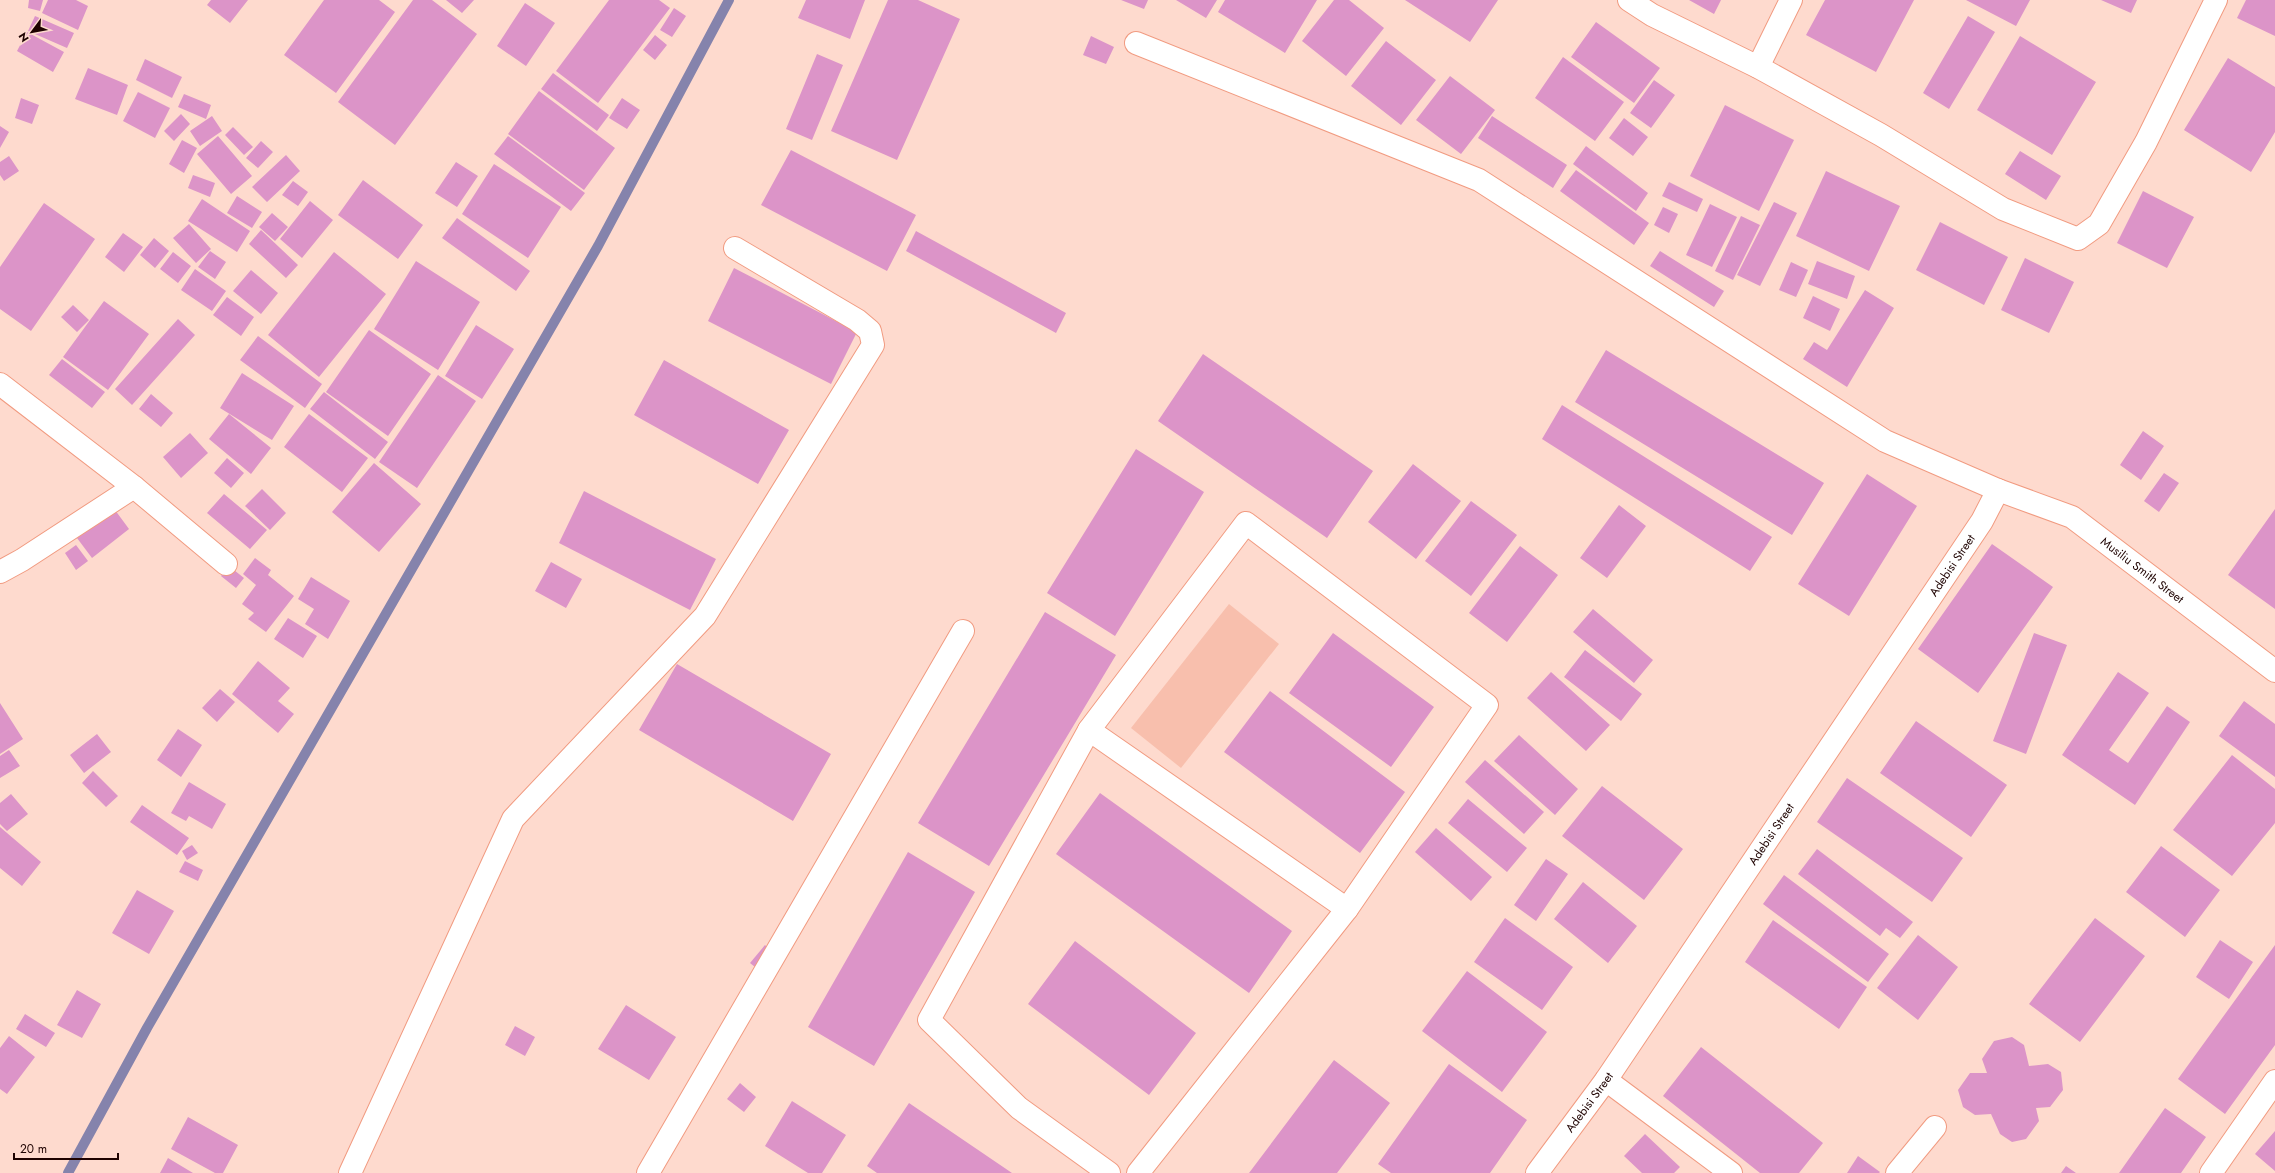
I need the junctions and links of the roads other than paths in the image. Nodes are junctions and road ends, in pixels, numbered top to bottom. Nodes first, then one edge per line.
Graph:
1 (1629, 0) edge
2 (1790, 0) edge
3 (2216, 0) edge
4 (1136, 43) dead end
5 (1758, 67) junction
6 (735, 248) dead end
7 (0, 384) edge
8 (134, 487) junction
9 (1998, 490) junction
10 (226, 564) dead end
11 (0, 572) edge
12 (963, 631) dead end
13 (2275, 671) edge
14 (1089, 730) junction
15 (1347, 909) junction
16 (1606, 1080) junction
17 (2275, 1081) edge
18 (1934, 1127) dead end
19 (2217, 1171) edge
20 (350, 1173) edge
21 (648, 1173) edge
22 (1109, 1173) edge
23 (1138, 1173) edge
24 (1537, 1173) edge
25 (1732, 1173) edge
26 (1896, 1173) edge

1 - 5 street
2 - 5 street
3 - 5 street
4 - 9 street, Musiliu Smith Street
6 - 20 street
7 - 8 street
8 - 10 street
8 - 11 street
9 - 13 street, Musiliu Smith Street
9 - 16 street, Adebisi Street
12 - 21 street
14 - 15 street
14 - 15 street
14 - 22 street
15 - 23 street
16 - 24 street, Adebisi Street
16 - 25 street
17 - 19 street
18 - 26 street

